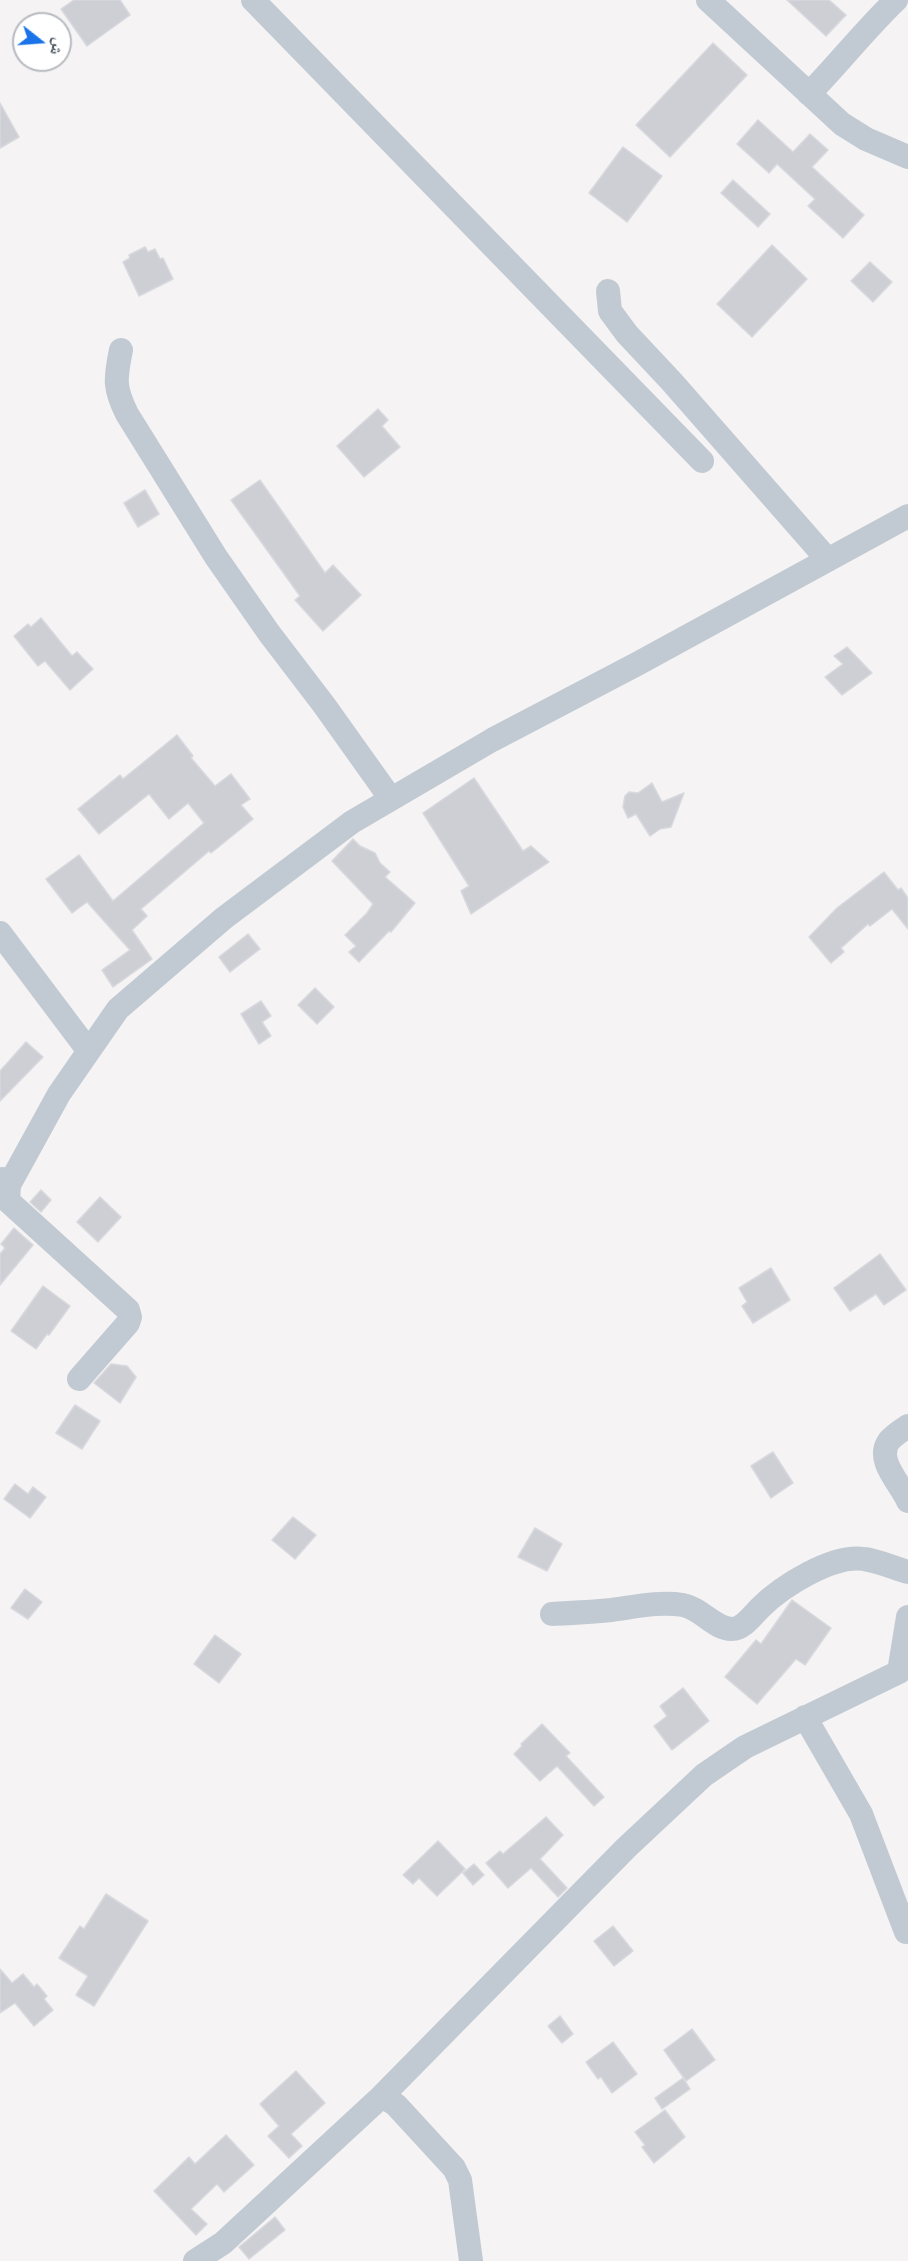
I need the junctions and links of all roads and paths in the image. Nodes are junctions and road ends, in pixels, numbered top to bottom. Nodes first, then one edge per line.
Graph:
1 (253, 0) edge
2 (708, 0) edge
3 (896, 0) edge
4 (809, 94) junction
5 (908, 157) edge
6 (608, 291) dead end
7 (121, 350) dead end
8 (702, 461) dead end
9 (908, 516) edge
10 (828, 560) junction
11 (391, 799) junction
12 (0, 933) edge
13 (88, 1050) junction
14 (3, 1186) edge
15 (79, 1379) dead end
16 (908, 1426) edge
17 (908, 1501) edge
18 (908, 1572) edge
19 (552, 1614) dead end
20 (908, 1617) edge
21 (903, 1668) edge
22 (805, 1717) junction
23 (906, 1932) dead end
24 (382, 2096) junction
25 (195, 2261) edge
26 (471, 2261) edge

1 - 8 street
2 - 4 street
3 - 4 street
4 - 5 street
6 - 10 street
7 - 11 street
9 - 10 street
10 - 11 street
11 - 13 street
12 - 13 street
13 - 14 street
14 - 15 street
16 - 17 street
18 - 19 street
20 - 21 street
21 - 22 street
22 - 23 street
22 - 24 street
24 - 25 street
24 - 26 street

